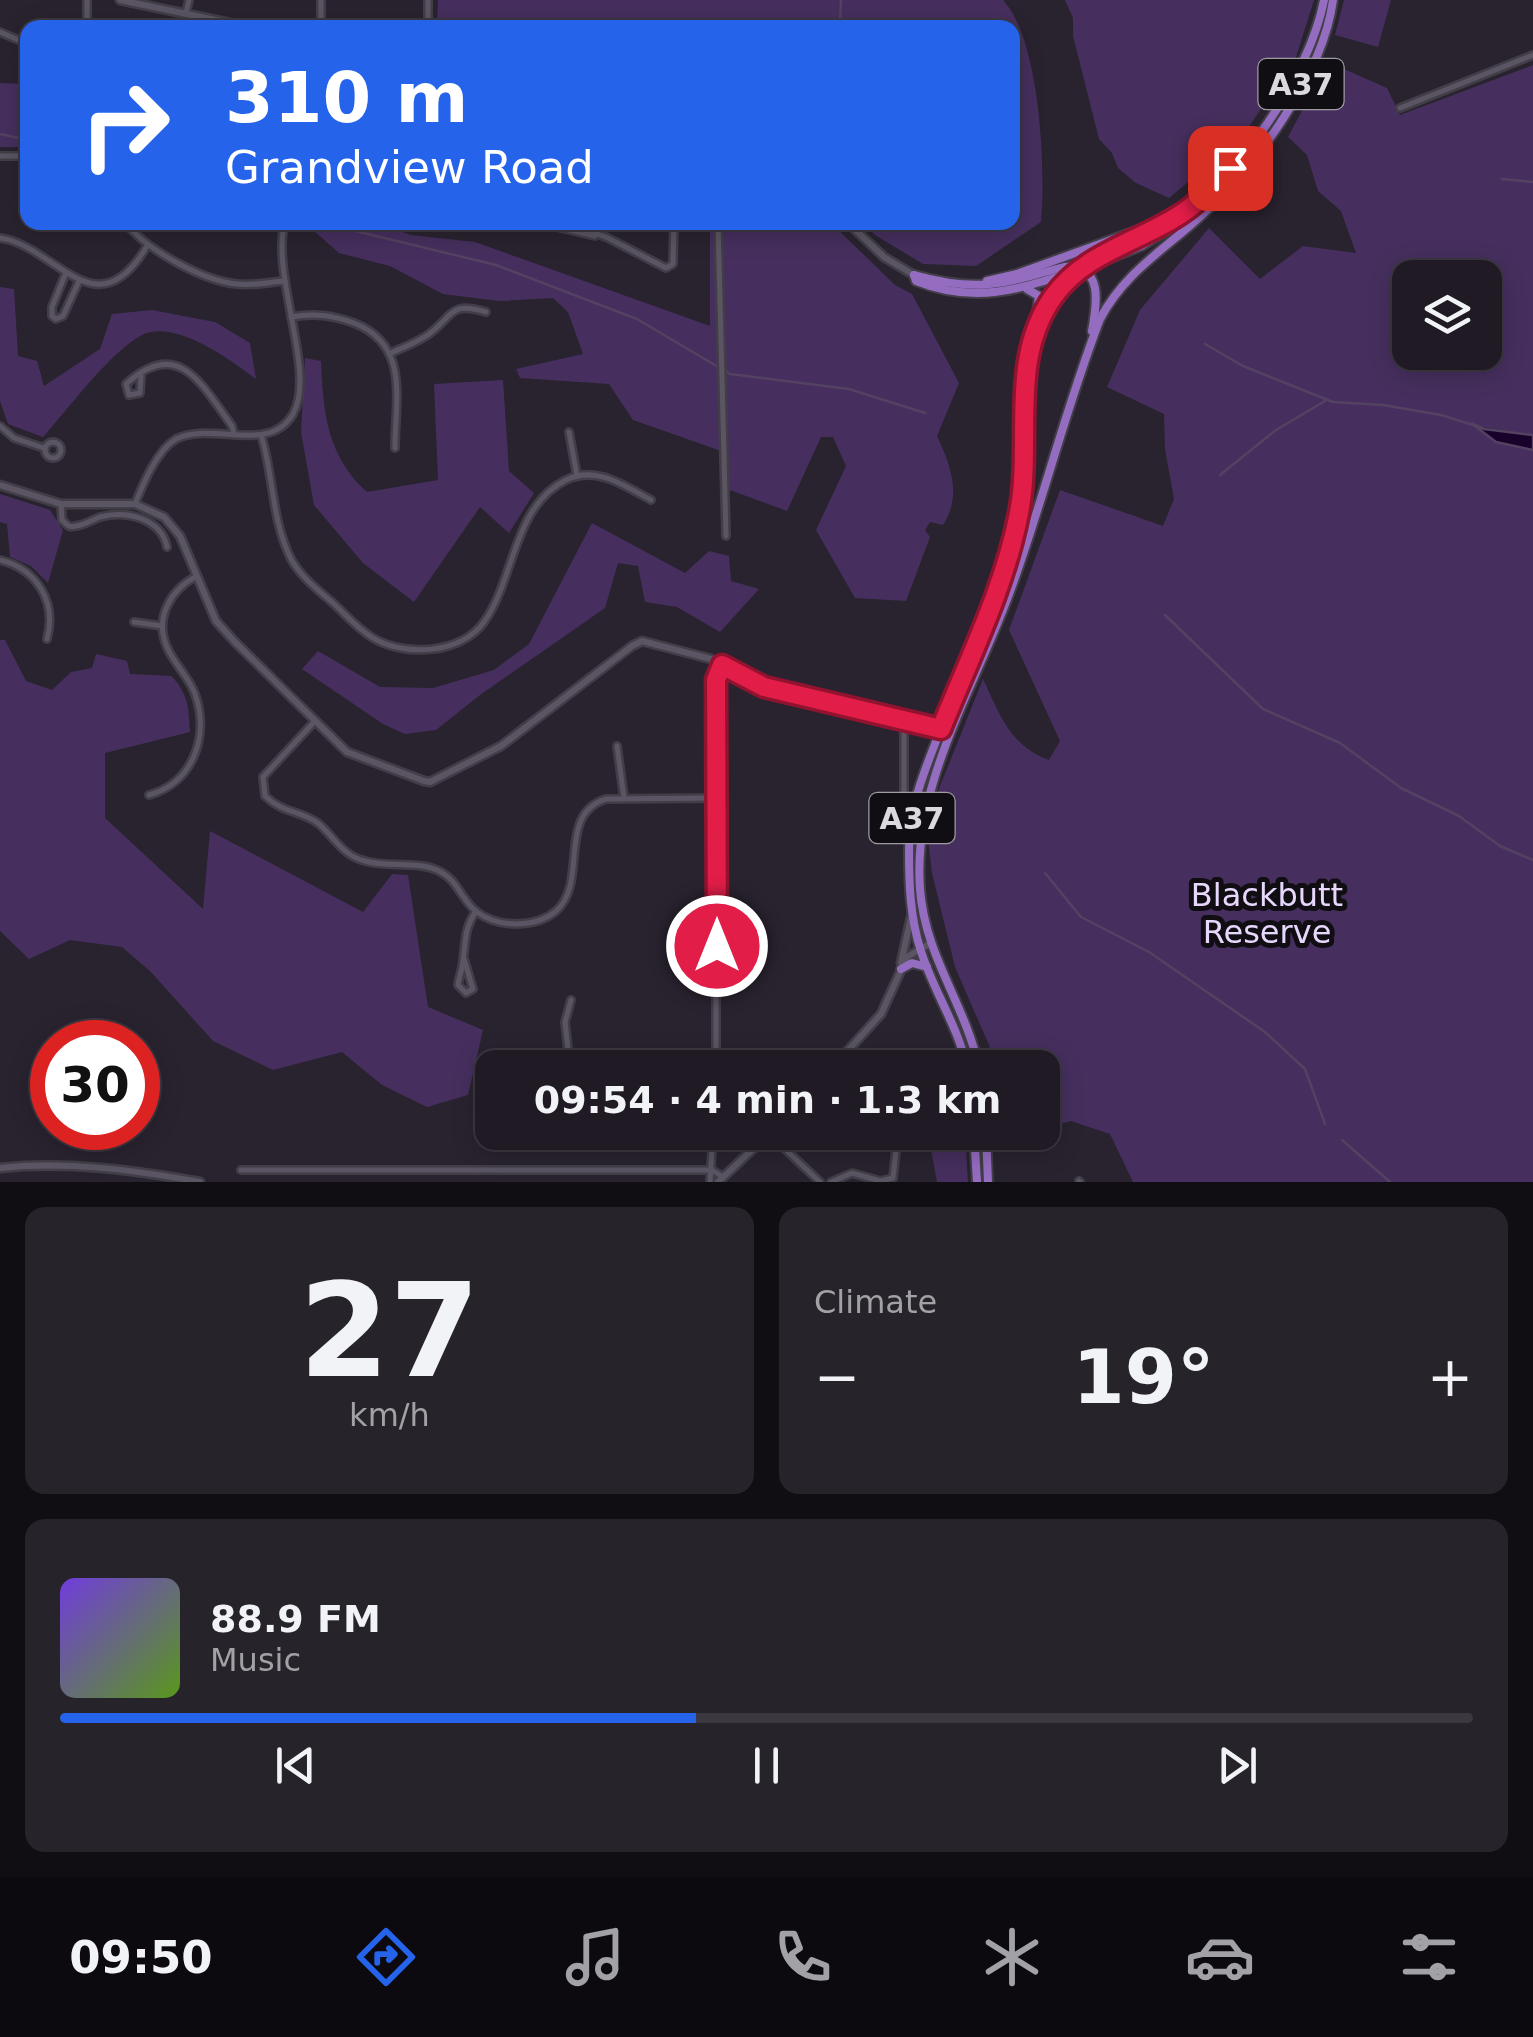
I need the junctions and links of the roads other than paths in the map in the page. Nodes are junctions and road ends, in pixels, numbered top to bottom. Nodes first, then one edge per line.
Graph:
1 (120, 0) edge
2 (189, 0) edge
3 (1324, 0) edge
4 (1333, 0) edge
5 (186, 12) junction
6 (220, 20) edge
7 (1533, 54) edge
8 (1400, 108) dead end
9 (1220, 197) junction
10 (1162, 224) junction
11 (132, 230) edge
12 (284, 230) edge
13 (562, 230) edge
14 (588, 230) edge
15 (674, 230) edge
16 (718, 230) edge
17 (855, 230) edge
18 (0, 238) edge
19 (608, 238) junction
20 (147, 246) junction
21 (1081, 269) junction
22 (65, 275) junction
23 (914, 276) junction
24 (286, 280) junction
25 (79, 281) junction
26 (1018, 290) junction
27 (1097, 290) junction
28 (1058, 291) junction
29 (486, 312) dead end
30 (291, 316) junction
31 (1037, 326) junction
32 (391, 353) junction
33 (1084, 360) junction
34 (141, 376) dead end
35 (0, 426) edge
36 (569, 432) dead end
37 (261, 434) junction
38 (234, 435) junction
39 (44, 448) dead end
40 (395, 448) dead end
41 (576, 476) junction
42 (0, 485) edge
43 (650, 500) dead end
44 (61, 504) junction
45 (136, 504) junction
46 (726, 536) dead end
47 (167, 547) dead end
48 (0, 560) edge
49 (198, 576) junction
50 (134, 622) dead end
51 (162, 626) junction
52 (47, 640) dead end
53 (722, 665) junction
54 (315, 721) junction
55 (958, 721) junction
56 (904, 722) junction
57 (941, 729) junction
58 (617, 746) dead end
59 (149, 795) dead end
60 (717, 798) junction
61 (624, 799) junction
62 (904, 805) dead end
63 (476, 911) junction
64 (912, 911) junction
65 (924, 946) junction
66 (464, 959) junction
67 (926, 967) junction
68 (901, 969) junction
69 (572, 1000) dead end
70 (568, 1050) edge
71 (716, 1050) edge
72 (849, 1050) edge
73 (962, 1050) edge
74 (974, 1050) edge
75 (713, 1150) edge
76 (752, 1150) edge
77 (787, 1150) edge
78 (896, 1150) edge
79 (975, 1150) edge
80 (987, 1150) edge
81 (0, 1168) edge
82 (241, 1170) dead end
83 (712, 1170) junction
84 (721, 1179) edge
85 (200, 1182) edge
86 (710, 1182) edge
87 (820, 1182) edge
88 (831, 1182) edge
89 (977, 1182) edge
90 (988, 1182) edge

1 - 5 street
2 - 5 street
3 - 10 highway, A37
4 - 9 highway, A37
5 - 6 street
7 - 8 street
9 - 21 highway
9 - 33 highway, A37
10 - 21 highway
10 - 23 highway
11 - 20 street
12 - 24 street
13 - 19 street
14 - 19 street
15 - 19 street
16 - 46 street
17 - 23 street
18 - 22 street
20 - 24 street
20 - 25 street
21 - 23 highway
21 - 26 highway
21 - 27 highway
21 - 28 highway
22 - 25 street
22 - 25 street
23 - 26 highway
24 - 30 street
26 - 31 highway
27 - 28 highway
27 - 33 highway
28 - 31 highway
29 - 32 street
30 - 32 street
30 - 37 street
31 - 57 highway, A37
32 - 40 street
33 - 55 highway, A37
34 - 38 street
35 - 39 street
36 - 41 street
37 - 38 street
37 - 41 street
38 - 45 street
41 - 43 street
42 - 44 street
44 - 45 street
44 - 47 street
45 - 49 street
48 - 52 street
49 - 51 street
49 - 54 street
50 - 51 street
51 - 59 street
53 - 54 street
53 - 56 street
53 - 60 street
54 - 63 street
55 - 57 street
55 - 65 highway, A37
56 - 57 street
56 - 62 street
57 - 64 highway, A37
58 - 61 street
60 - 61 street
60 - 71 street
61 - 63 street
63 - 66 street
64 - 65 highway, A37
64 - 68 street
65 - 67 highway, A37
65 - 68 street
65 - 74 highway, A37
66 - 66 street
67 - 68 highway
67 - 73 highway, A37
68 - 72 street
69 - 70 street
75 - 83 street
76 - 84 street
77 - 87 street
78 - 88 street
79 - 89 highway
80 - 90 highway
81 - 85 street
82 - 83 street
83 - 84 street
83 - 86 street

